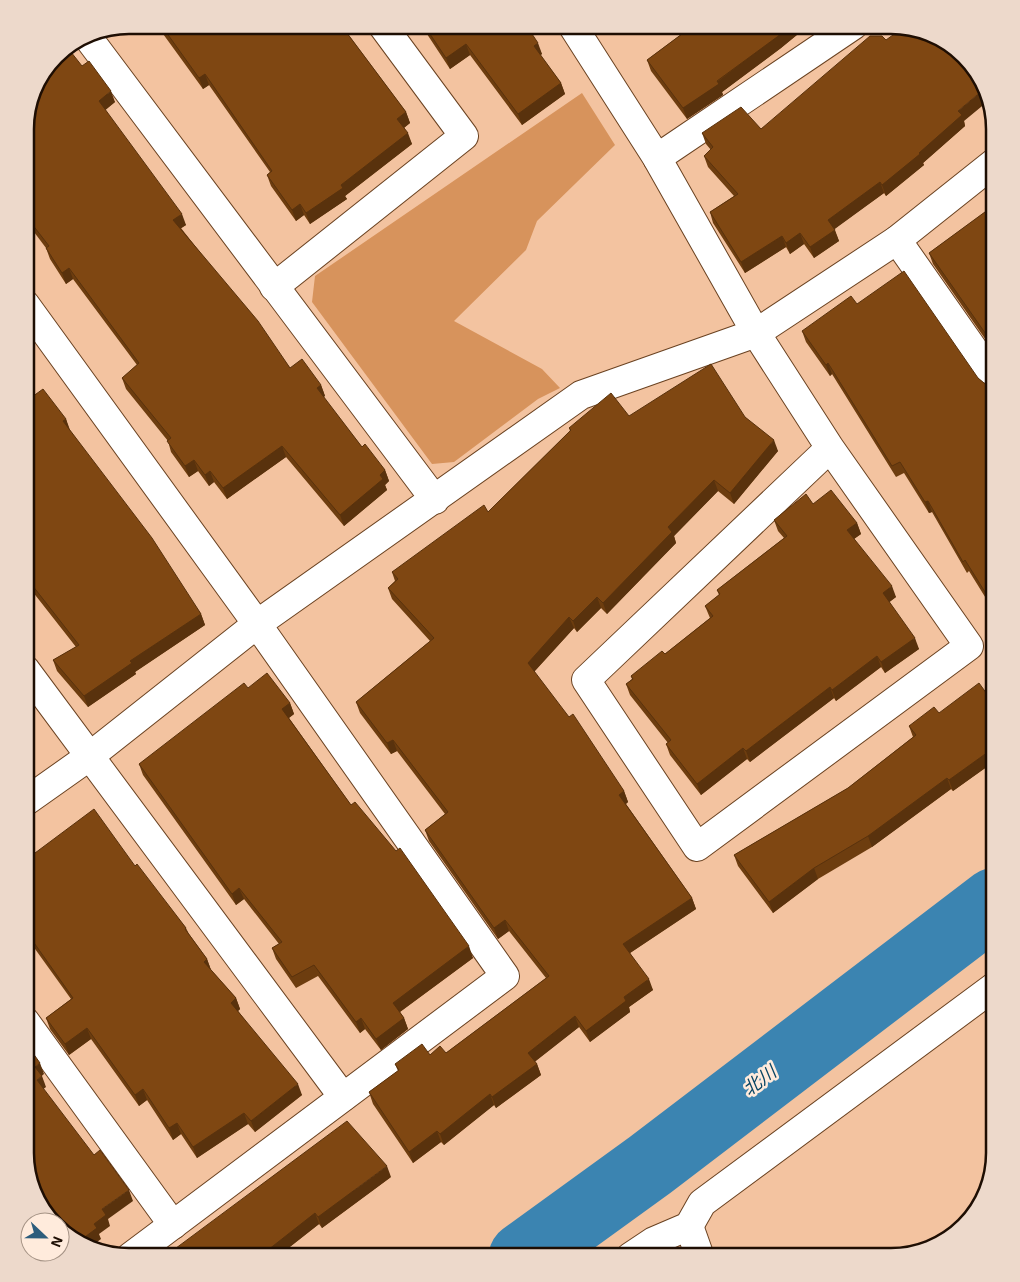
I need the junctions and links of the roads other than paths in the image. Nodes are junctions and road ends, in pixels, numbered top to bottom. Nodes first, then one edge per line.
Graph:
1 (389, 34) edge
2 (578, 34) edge
3 (841, 34) edge
4 (91, 42) edge
5 (656, 158) junction
6 (986, 169) edge
7 (898, 240) junction
8 (274, 287) junction
9 (34, 316) edge
10 (756, 333) junction
11 (986, 367) edge
12 (830, 448) junction
13 (435, 500) junction
14 (257, 624) junction
15 (34, 681) edge
16 (90, 756) junction
17 (34, 796) edge
18 (986, 993) edge
19 (34, 1033) edge
20 (343, 1097) junction
21 (173, 1225) junction
22 (689, 1226) junction
23 (142, 1248) edge
24 (644, 1248) edge
25 (697, 1248) edge

1 - 8 street
2 - 5 street
3 - 5 street
4 - 8 street
5 - 10 street
6 - 7 street
7 - 10 street
7 - 11 street
8 - 13 street
9 - 14 street
10 - 12 street
10 - 13 street
12 - 12 street
13 - 14 street
14 - 16 street
14 - 20 street
15 - 16 street
16 - 17 street
16 - 20 street
18 - 22 street
19 - 21 street
20 - 21 street
21 - 23 street
22 - 24 street
22 - 25 street

